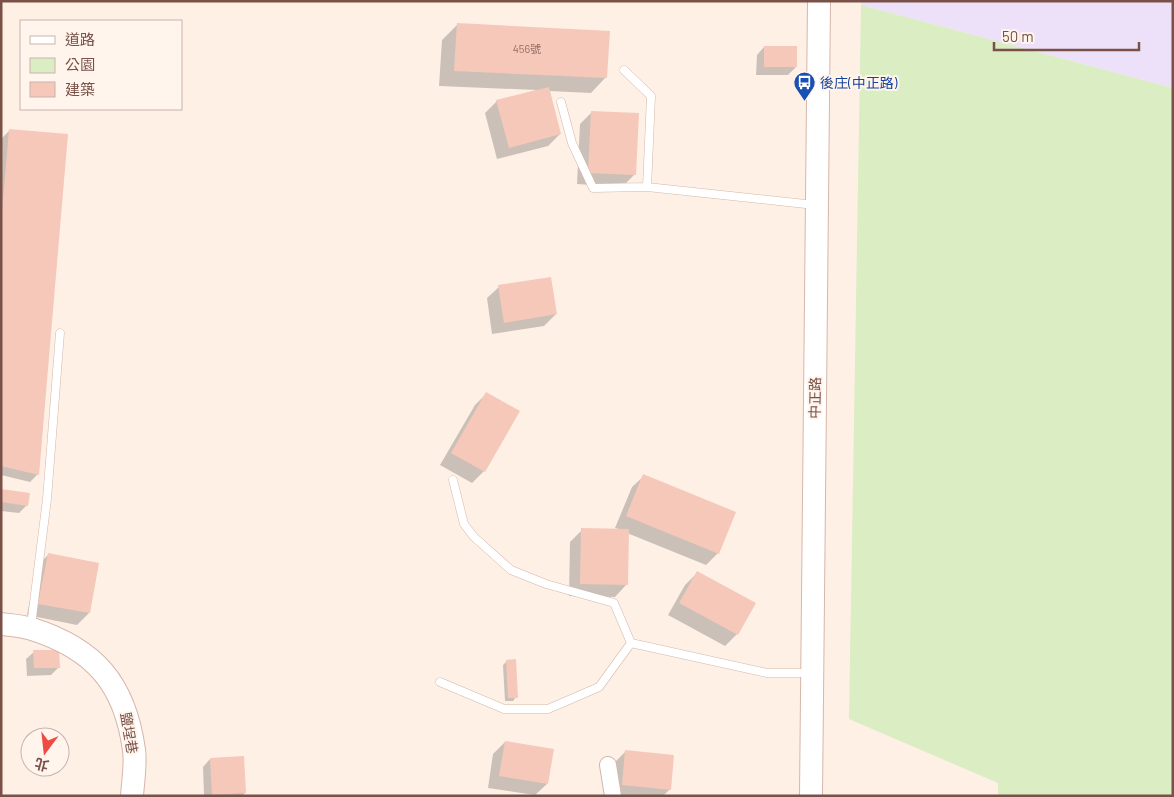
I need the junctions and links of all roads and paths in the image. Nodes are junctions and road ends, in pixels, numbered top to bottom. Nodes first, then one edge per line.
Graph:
1 (820, 1) edge
2 (624, 70) dead end
3 (561, 102) dead end
4 (647, 187) junction
5 (817, 205) junction
6 (60, 333) dead end
7 (453, 480) dead end
8 (1, 624) edge
9 (30, 628) junction
10 (631, 642) junction
11 (812, 674) junction
12 (440, 682) dead end
13 (608, 765) dead end
14 (132, 796) edge
15 (613, 796) edge
16 (812, 796) edge

1 - 5 main road, 中正路
2 - 4 lane
3 - 4 lane
4 - 5 lane
5 - 11 main road, 中正路
6 - 9 lane
7 - 10 lane
8 - 9 main road, 鹽埕巷
9 - 14 main road, 鹽埕巷
10 - 11 lane
10 - 12 lane
11 - 16 main road, 中正路
13 - 15 street

